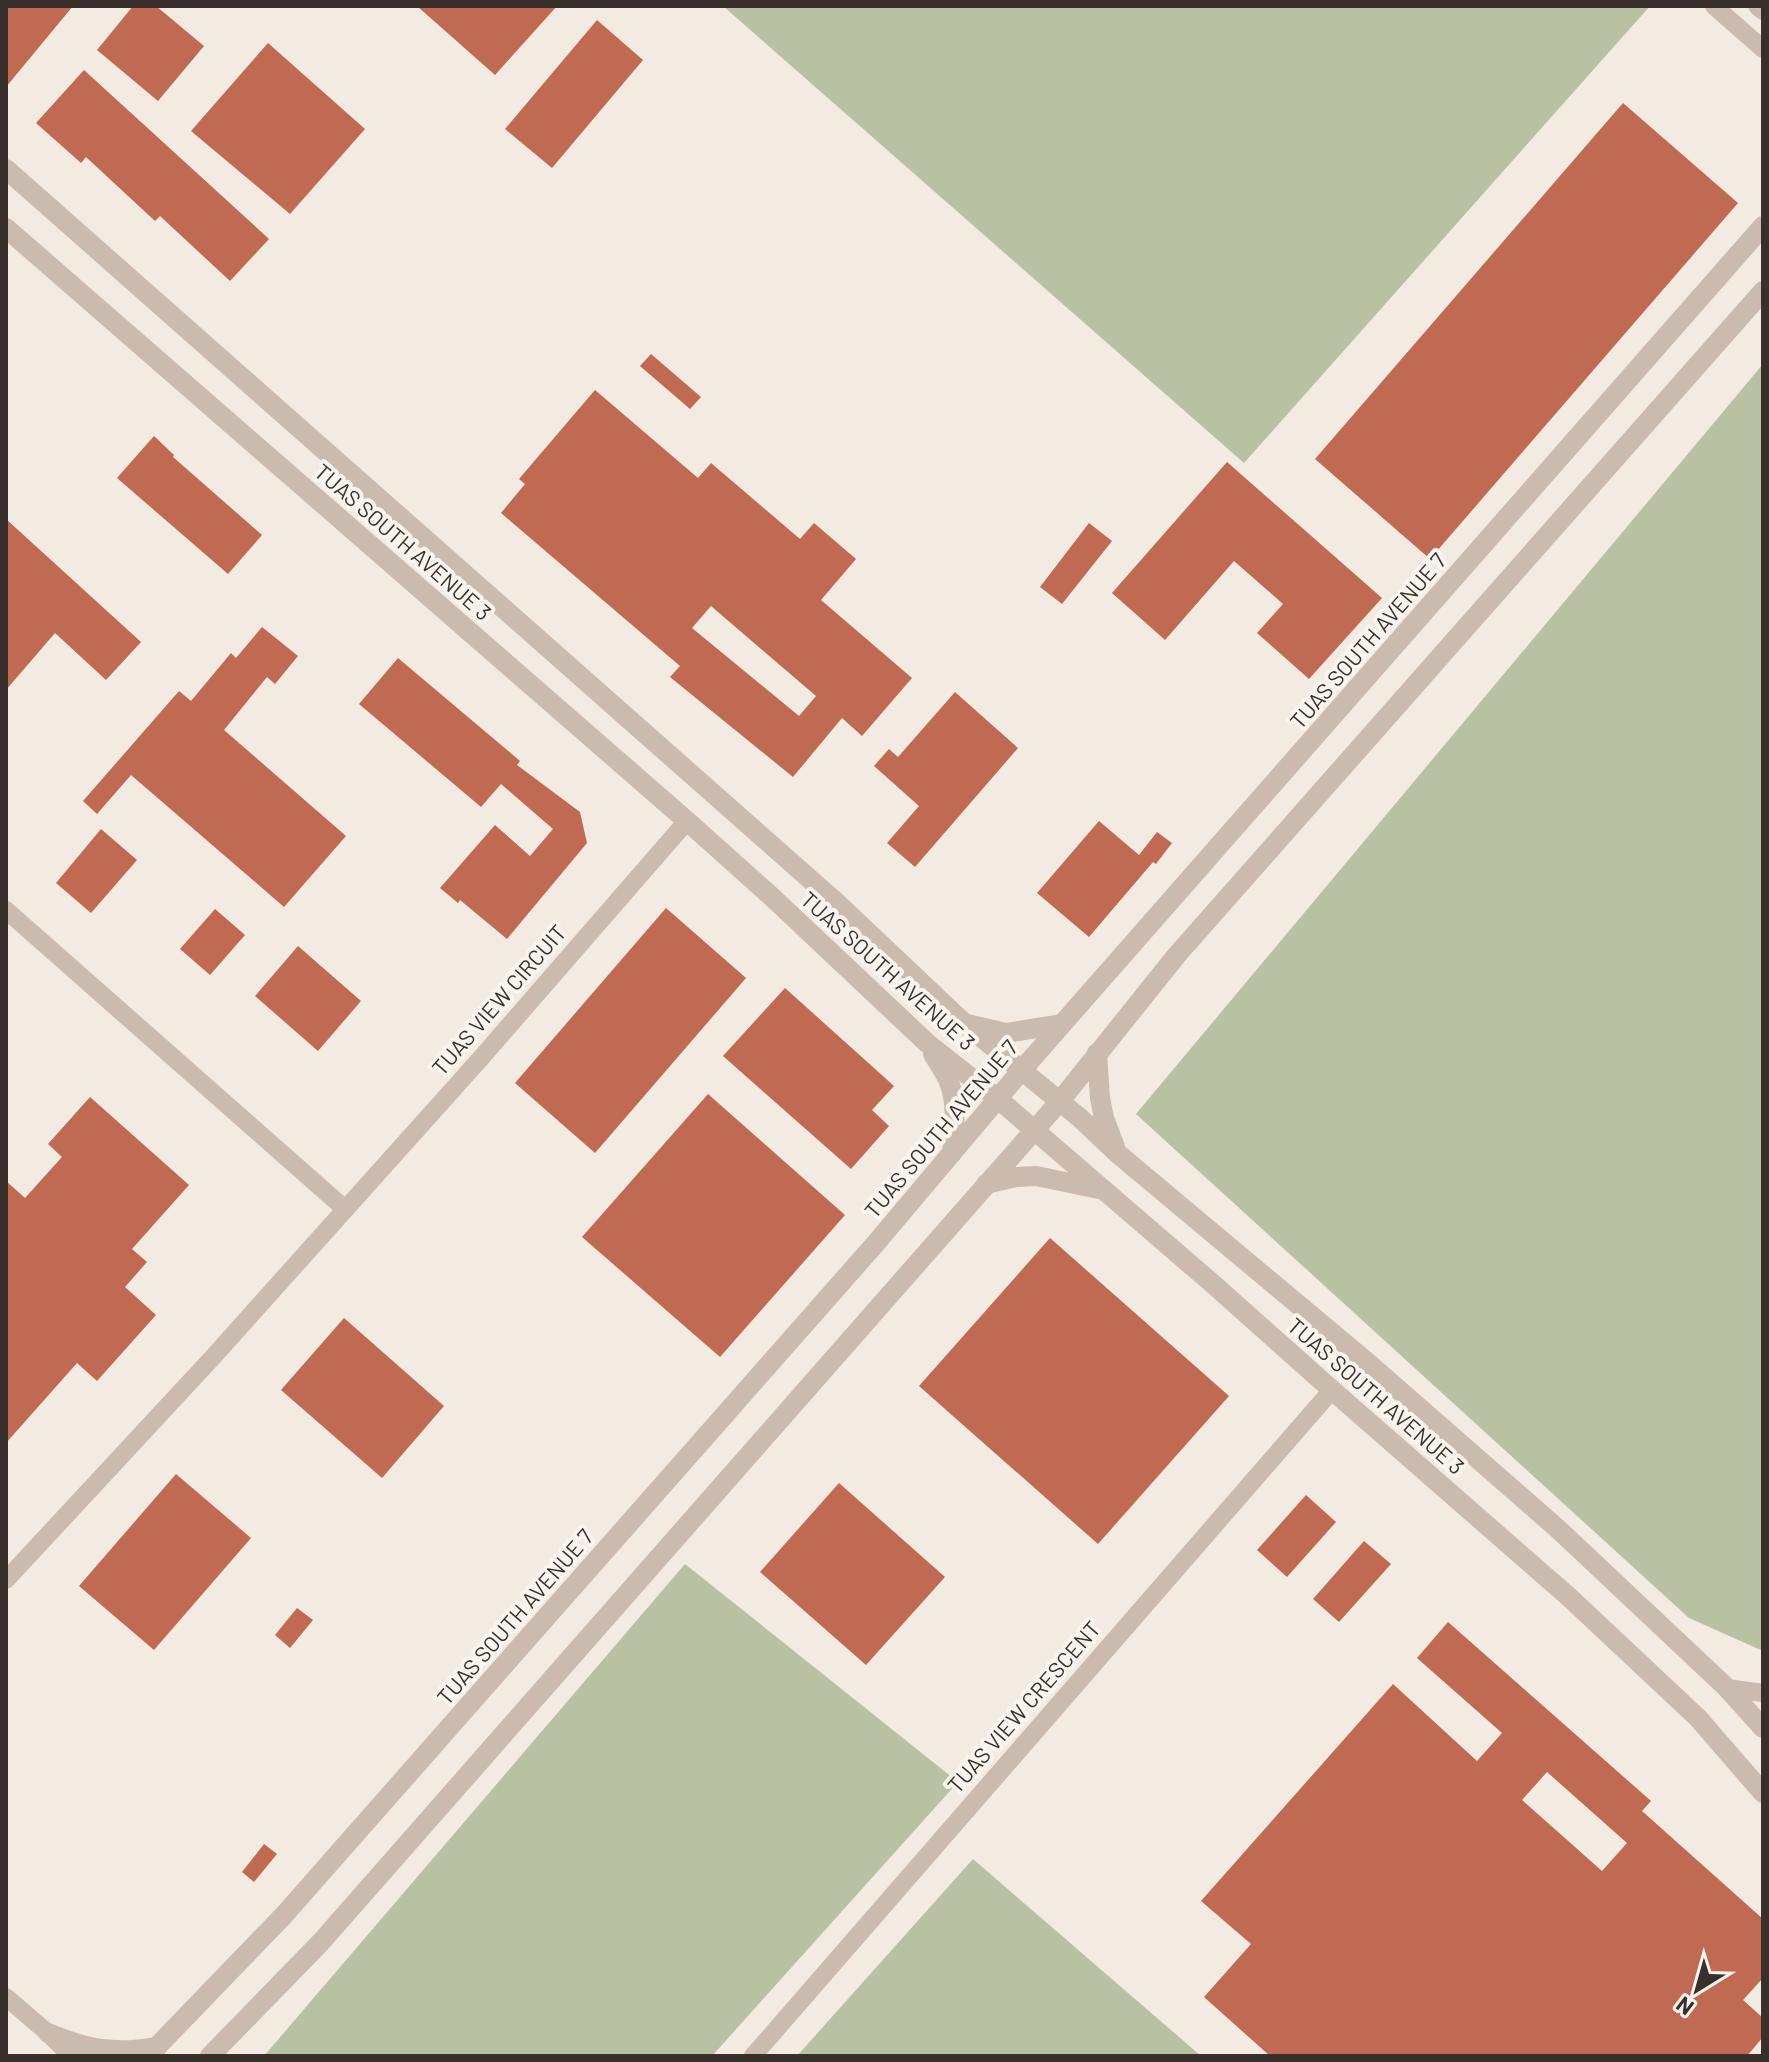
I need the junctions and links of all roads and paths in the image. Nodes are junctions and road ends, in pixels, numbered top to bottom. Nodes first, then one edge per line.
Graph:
1 (1714, 6) edge
2 (1757, 6) edge
3 (1763, 11) edge
4 (1763, 49) edge
5 (6, 169) edge
6 (1763, 226) edge
7 (6, 228) edge
8 (1763, 291) edge
9 (687, 821) junction
10 (6, 910) edge
11 (964, 1023) junction
12 (1062, 1024) junction
13 (927, 1043) junction
14 (1097, 1053) junction
15 (1021, 1071) junction
16 (997, 1098) junction
17 (1060, 1101) junction
18 (1033, 1131) junction
19 (952, 1153) junction
20 (1117, 1153) junction
21 (986, 1184) junction
22 (1102, 1190) junction
23 (345, 1209) junction
24 (1332, 1390) junction
25 (7, 1575) edge
26 (1727, 1688) junction
27 (1763, 1693) edge
28 (1763, 1728) edge
29 (1763, 1793) edge
30 (6, 1997) edge
31 (48, 2033) junction
32 (152, 2051) edge
33 (59, 2056) edge
34 (71, 2056) edge
35 (210, 2056) edge
36 (753, 2056) edge

1 - 4 street
2 - 3 street
5 - 11 street, TUAS SOUTH AVENUE 3
6 - 12 street, TUAS SOUTH AVENUE 7
7 - 9 street, TUAS SOUTH AVENUE 3
8 - 14 street
9 - 13 street, TUAS SOUTH AVENUE 3
9 - 23 street, TUAS VIEW CIRCUIT
10 - 23 street
11 - 12 street
11 - 15 street, TUAS SOUTH AVENUE 3
12 - 15 street, TUAS SOUTH AVENUE 7
13 - 16 street, TUAS SOUTH AVENUE 3
13 - 19 street
14 - 17 street
14 - 20 street
15 - 16 street, TUAS SOUTH AVENUE 7
15 - 17 street, TUAS SOUTH AVENUE 3
16 - 18 street, TUAS SOUTH AVENUE 3
16 - 19 street, TUAS SOUTH AVENUE 7
17 - 18 street
17 - 20 street, TUAS SOUTH AVENUE 3
18 - 21 street
18 - 22 street, TUAS SOUTH AVENUE 3
19 - 32 street, TUAS SOUTH AVENUE 7
20 - 26 street, TUAS SOUTH AVENUE 3
21 - 22 street
21 - 35 street
22 - 24 street, TUAS SOUTH AVENUE 3
23 - 25 street, TUAS VIEW CIRCUIT
24 - 29 street, TUAS SOUTH AVENUE 3
24 - 36 street, TUAS VIEW CRESCENT
26 - 27 street
26 - 28 street, TUAS SOUTH AVENUE 3
30 - 31 street
31 - 32 street
31 - 33 street
31 - 34 street

